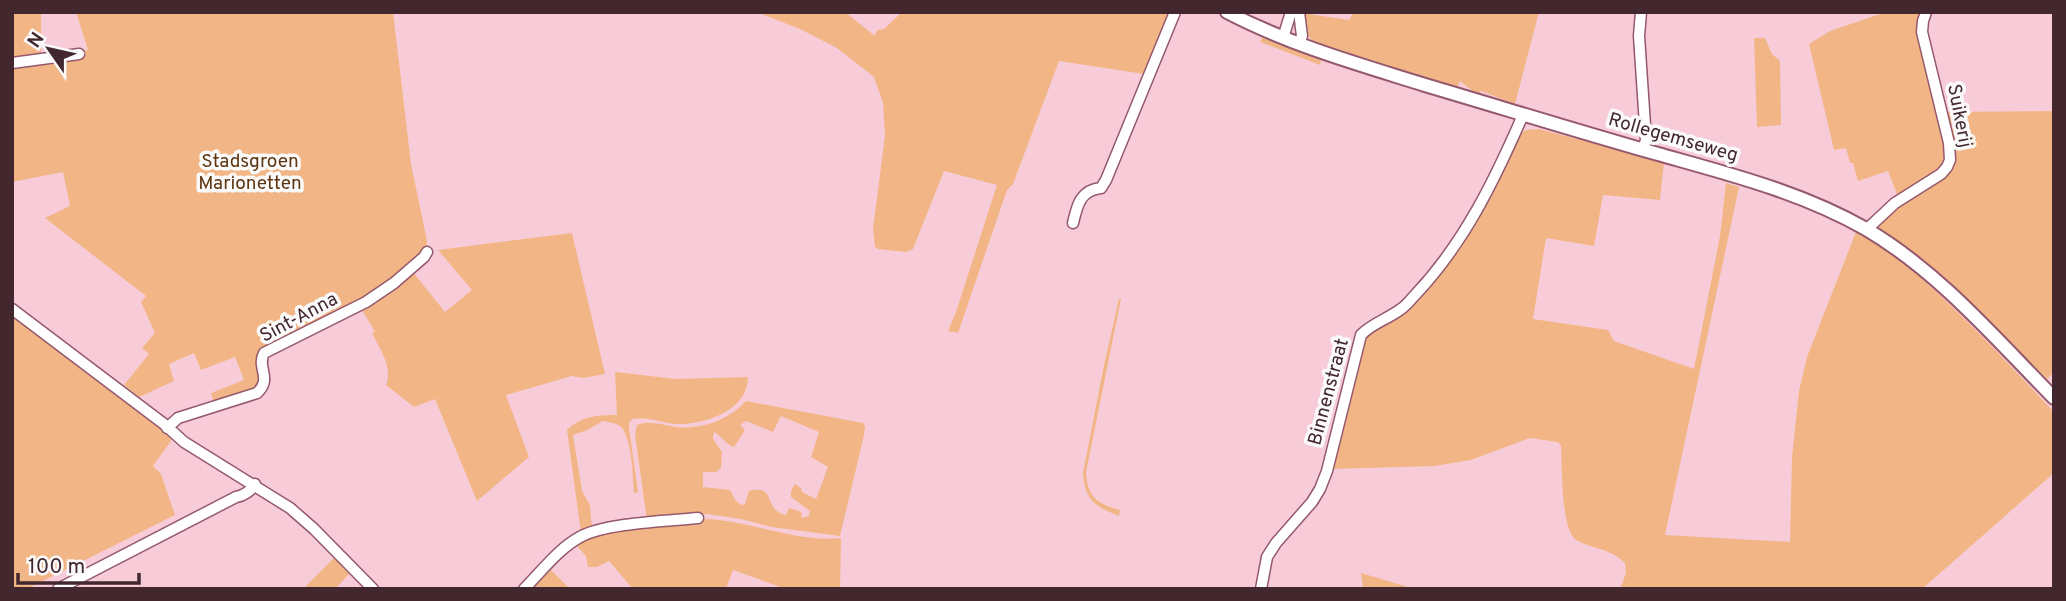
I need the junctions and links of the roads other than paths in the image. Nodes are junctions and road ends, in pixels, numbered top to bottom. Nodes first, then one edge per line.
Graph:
1 (1175, 12) edge
2 (1227, 12) edge
3 (1291, 12) edge
4 (1299, 12) edge
5 (1641, 12) edge
6 (1926, 12) edge
7 (1283, 38) junction
8 (1299, 44) junction
9 (79, 54) dead end
10 (12, 63) edge
11 (1523, 115) junction
12 (1643, 150) junction
13 (1073, 223) dead end
14 (1866, 230) junction
15 (427, 252) dead end
16 (12, 309) edge
17 (2054, 398) edge
18 (167, 428) junction
19 (242, 478) junction
20 (255, 484) junction
21 (236, 497) junction
22 (698, 518) dead end
23 (58, 589) edge
24 (373, 589) edge
25 (524, 589) edge
26 (1261, 589) edge

1 - 13 street
2 - 7 street, Rollegemseweg
3 - 7 street
4 - 8 street
5 - 12 street
6 - 14 street, Suikerij
7 - 8 street, Rollegemseweg
8 - 11 street, Rollegemseweg
9 - 10 street
11 - 12 street, Rollegemseweg
11 - 26 street, Binnenstraat
12 - 14 street, Rollegemseweg
14 - 17 street, Rollegemseweg
15 - 18 street, Sint-Anna
16 - 18 street
18 - 19 street
19 - 20 street
19 - 21 street
20 - 21 street
20 - 24 street
21 - 23 street
22 - 25 street

